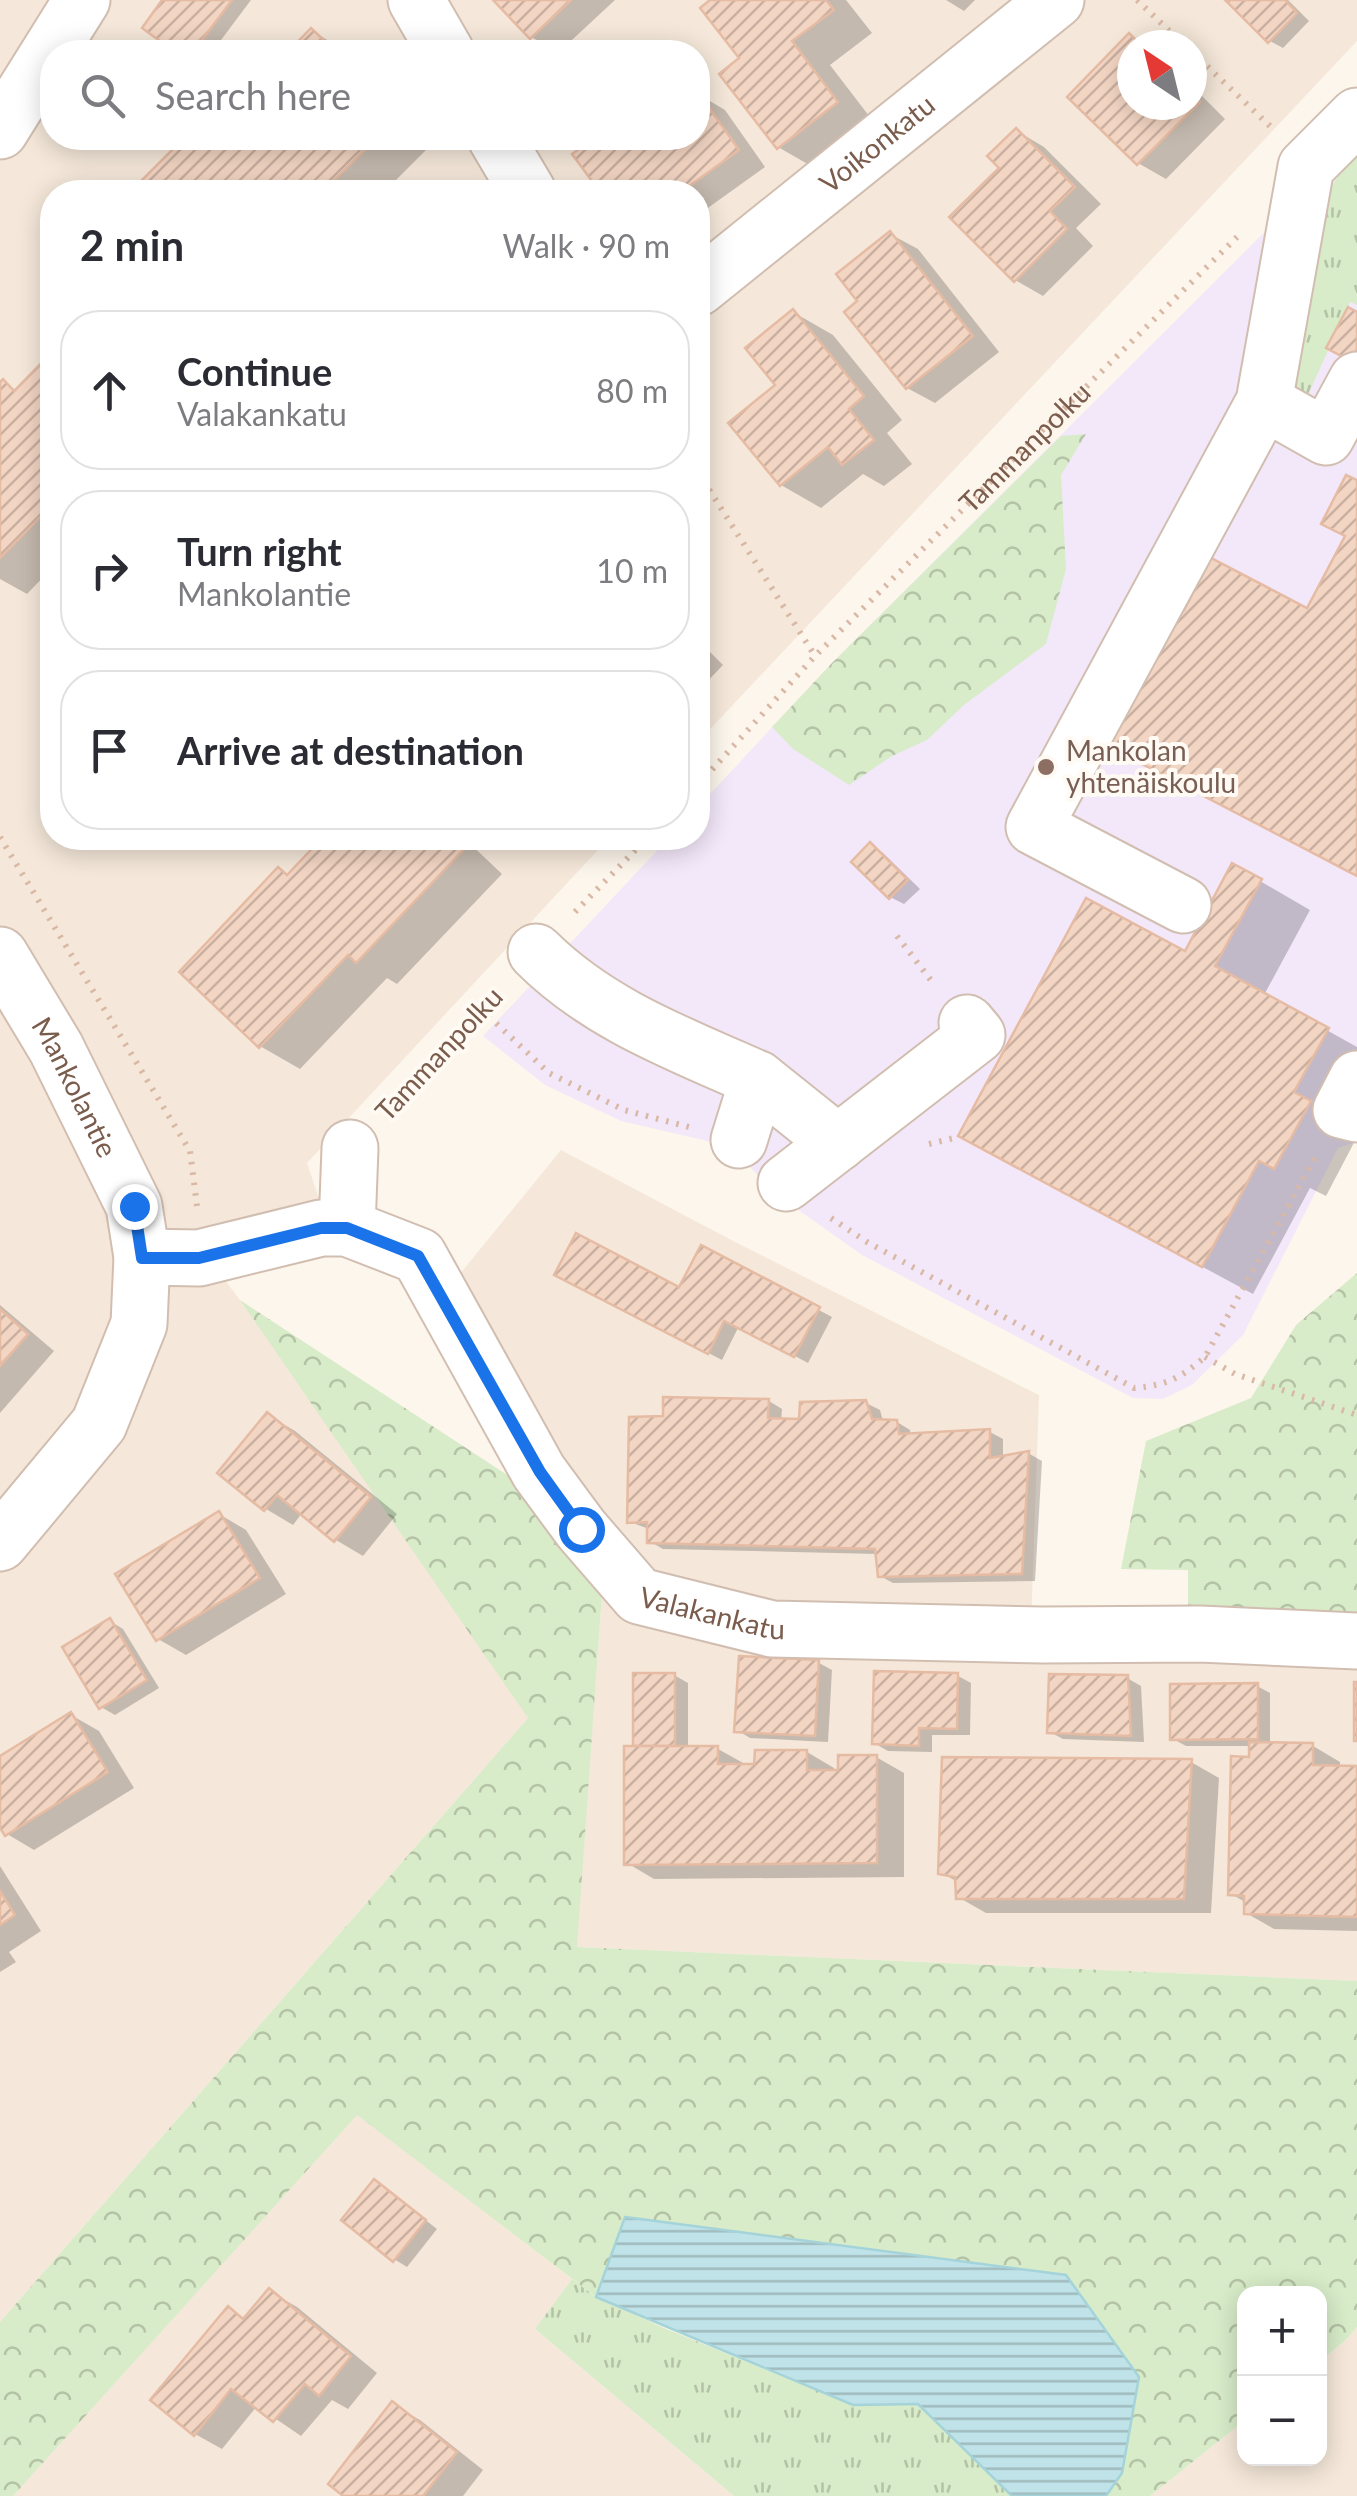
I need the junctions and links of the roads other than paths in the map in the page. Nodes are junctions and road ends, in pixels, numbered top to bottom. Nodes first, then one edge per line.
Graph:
1 (82, 0) edge
2 (416, 0) edge
3 (1056, 0) edge
4 (57, 40) edge
5 (439, 40) edge
6 (40, 67) edge
7 (1357, 116) edge
8 (0, 130) edge
9 (503, 150) edge
10 (521, 180) edge
11 (710, 278) edge
12 (1357, 380) edge
13 (1264, 402) junction
14 (1183, 905) dead end
15 (536, 952) road end
16 (0, 955) edge
17 (953, 1007) road end
18 (758, 1079) junction
19 (739, 1140) road end
20 (838, 1143) junction
21 (350, 1148) road end
22 (786, 1183) road end
23 (347, 1228) junction
24 (142, 1258) junction
25 (0, 1543) edge
26 (1357, 1642) edge

1 - 4 street
2 - 5 street
3 - 11 street, Voikonkatu
6 - 8 street
7 - 13 street
9 - 10 street
12 - 13 street
13 - 14 street
15 - 18 street
16 - 24 street, Mankolantie
17 - 20 street
18 - 19 street
18 - 20 street
20 - 22 street
21 - 23 street
23 - 24 street, Valakankatu
23 - 26 street, Valakankatu
24 - 25 street, Mankolantie

